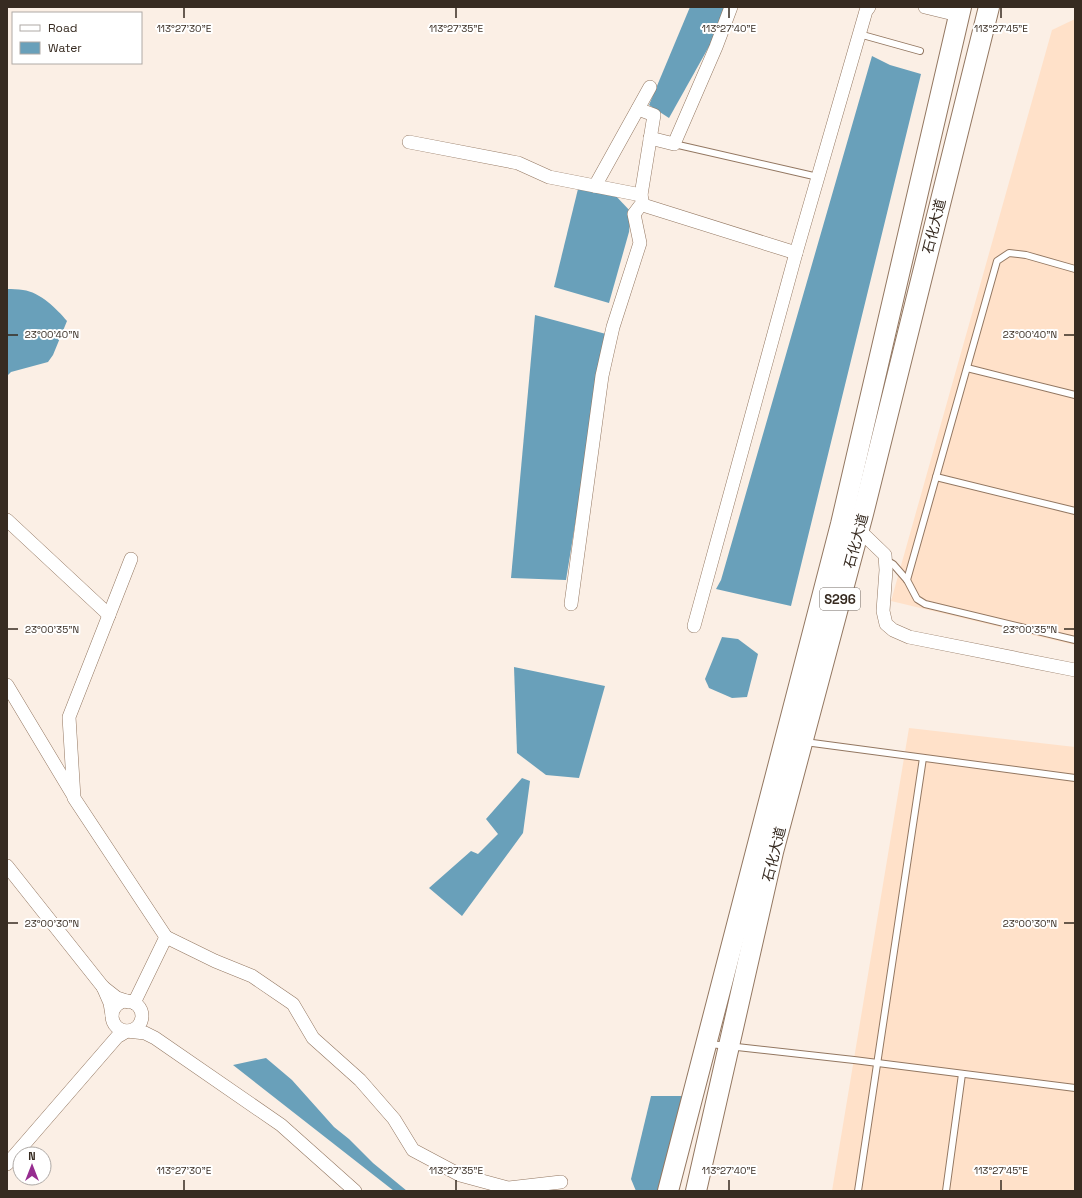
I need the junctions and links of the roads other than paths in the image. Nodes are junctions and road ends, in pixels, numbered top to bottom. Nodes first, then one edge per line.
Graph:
1 (731, 7) edge
2 (869, 7) edge
3 (925, 7) edge
4 (989, 7) edge
5 (960, 11) edge
6 (859, 34) junction
7 (920, 51) dead end
8 (650, 87) dead end
9 (638, 109) junction
10 (650, 138) junction
11 (409, 142) dead end
12 (674, 144) junction
13 (818, 178) junction
14 (595, 186) junction
15 (642, 200) junction
16 (796, 253) junction
17 (1075, 269) edge
18 (967, 368) junction
19 (1075, 395) edge
20 (936, 477) junction
21 (1075, 511) edge
22 (7, 520) edge
23 (850, 527) junction
24 (131, 559) dead end
25 (886, 560) junction
26 (908, 580) junction
27 (571, 604) dead end
28 (109, 615) junction
29 (694, 626) dead end
30 (1075, 640) edge
31 (1075, 670) edge
32 (7, 685) edge
33 (802, 742) junction
34 (923, 758) junction
35 (1075, 778) edge
36 (74, 798) junction
37 (7, 866) edge
38 (166, 937) junction
39 (103, 987) junction
40 (132, 1002) junction
41 (142, 1014) junction
42 (113, 1017) junction
43 (127, 1031) junction
44 (155, 1038) junction
45 (706, 1043) junction
46 (110, 1044) junction
47 (729, 1046) junction
48 (877, 1063) junction
49 (962, 1074) junction
50 (1075, 1088) edge
51 (7, 1164) edge
52 (561, 1182) dead end
53 (355, 1191) edge
54 (668, 1191) edge
55 (696, 1191) edge
56 (858, 1191) edge
57 (946, 1191) edge

1 - 12 street
2 - 6 street
3 - 5 street
4 - 23 main road, 石化大道 / S296
5 - 23 main road, 石化大道 / S296
6 - 7 lane
6 - 13 street
8 - 9 street
9 - 10 street
9 - 14 street
10 - 12 street
10 - 15 street
11 - 14 street
12 - 13 lane
13 - 16 street
14 - 15 street
15 - 16 street
15 - 27 street
16 - 29 street
17 - 18 lane
18 - 19 lane
18 - 20 lane
20 - 21 lane
20 - 26 lane
22 - 28 street
23 - 25 street
23 - 33 main road, 石化大道 / S296
23 - 45 main road, 石化大道 / S296
24 - 28 street
25 - 26 lane
25 - 31 street
26 - 30 lane
28 - 36 street
32 - 36 street
33 - 34 lane
33 - 47 main road, 石化大道 / S296
34 - 35 lane
34 - 48 lane
36 - 38 street
37 - 39 street
38 - 40 street
38 - 52 street
39 - 40 street
39 - 42 street
40 - 41 street
40 - 42 street
41 - 43 street
41 - 44 street
42 - 43 street
42 - 46 street
43 - 44 street
43 - 46 street
44 - 53 street
45 - 47 lane
45 - 54 main road, 石化大道 / S296
46 - 51 street
47 - 48 lane
47 - 55 main road, 石化大道 / S296
48 - 49 lane
48 - 56 lane
49 - 50 lane
49 - 57 lane

